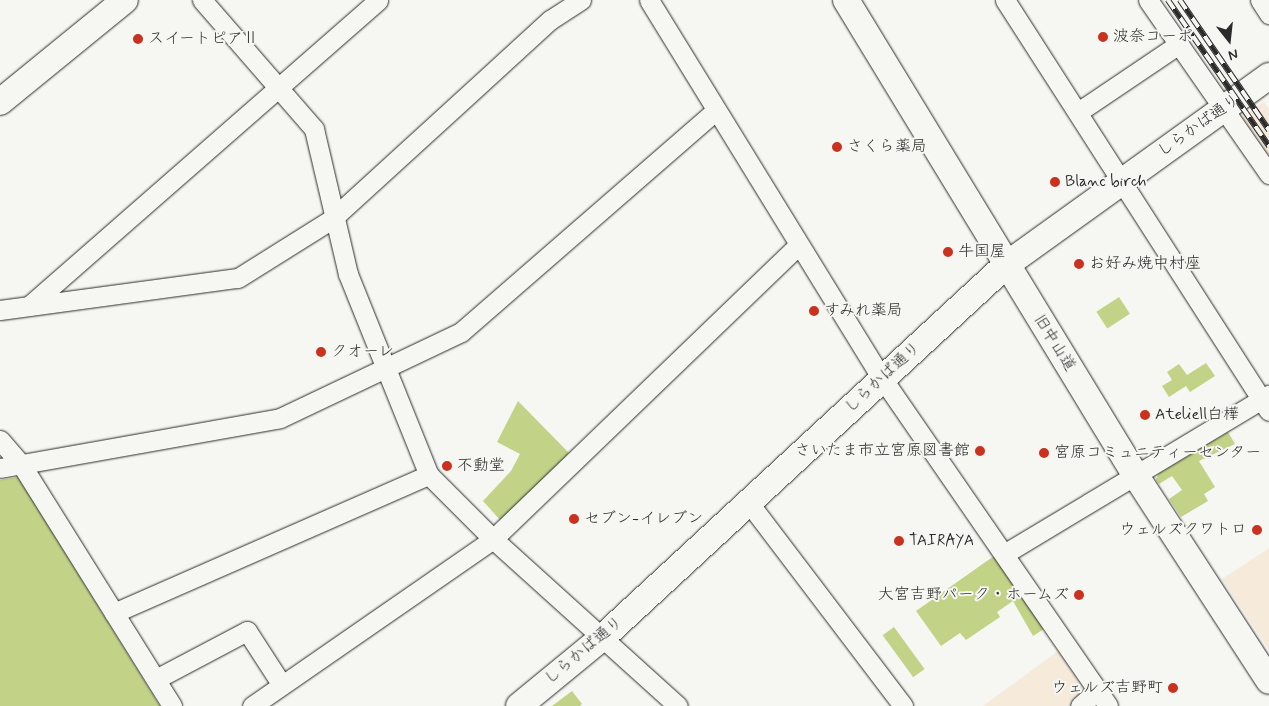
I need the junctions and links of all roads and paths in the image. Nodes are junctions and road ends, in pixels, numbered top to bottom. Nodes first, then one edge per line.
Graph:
1 (126, 0) edge
2 (202, 0) edge
3 (378, 0) edge
4 (581, 0) edge
5 (648, 0) edge
6 (846, 0) edge
7 (1005, 0) edge
8 (1148, 0) edge
9 (1260, 0) edge
10 (1269, 14) edge
11 (1179, 44) junction
12 (1269, 76) edge
13 (278, 87) junction
14 (0, 102) edge
15 (1224, 109) junction
16 (715, 111) junction
17 (1078, 112) junction
18 (1269, 174) edge
19 (1122, 181) junction
20 (332, 219) junction
21 (798, 246) junction
22 (1006, 265) junction
23 (29, 306) junction
24 (0, 310) edge
25 (384, 367) junction
26 (882, 378) junction
27 (1267, 402) edge
28 (0, 440) edge
29 (21, 464) junction
30 (0, 468) edge
31 (429, 475) junction
32 (1136, 476) junction
33 (748, 502) junction
34 (493, 539) junction
35 (1004, 554) junction
36 (114, 613) junction
37 (603, 637) junction
38 (156, 679) junction
39 (1269, 681) edge
40 (282, 685) junction
41 (1103, 698) edge
42 (172, 706) edge
43 (252, 706) edge
44 (519, 706) edge
45 (678, 706) edge
46 (903, 706) edge
47 (1080, 706) edge

1 - 14 street
2 - 13 street
3 - 13 street
4 - 20 street
5 - 16 street
6 - 22 street, 旧中山道
7 - 17 street
8 - 11 street
9 - 10 street
11 - 15 street
11 - 17 street
12 - 15 street, しらかば通り
13 - 20 street
13 - 23 street
15 - 18 street
15 - 19 street, しらかば通り
16 - 21 street
16 - 25 street
17 - 19 street
19 - 22 street, しらかば通り
19 - 27 street
20 - 23 street
20 - 25 street
21 - 26 street
21 - 34 street
22 - 26 street, しらかば通り
22 - 32 street, 旧中山道
23 - 24 street
25 - 29 street
25 - 31 street
26 - 33 street, しらかば通り
26 - 35 street
27 - 32 street
28 - 29 street
29 - 30 street
29 - 36 street
31 - 34 street
31 - 36 street
32 - 35 street
32 - 39 street, 旧中山道
33 - 37 street, しらかば通り
33 - 46 street
34 - 37 street
34 - 40 street
35 - 41 street
36 - 38 street
37 - 44 street, しらかば通り
37 - 45 street
38 - 40 street
38 - 42 street
40 - 43 street
41 - 47 street

